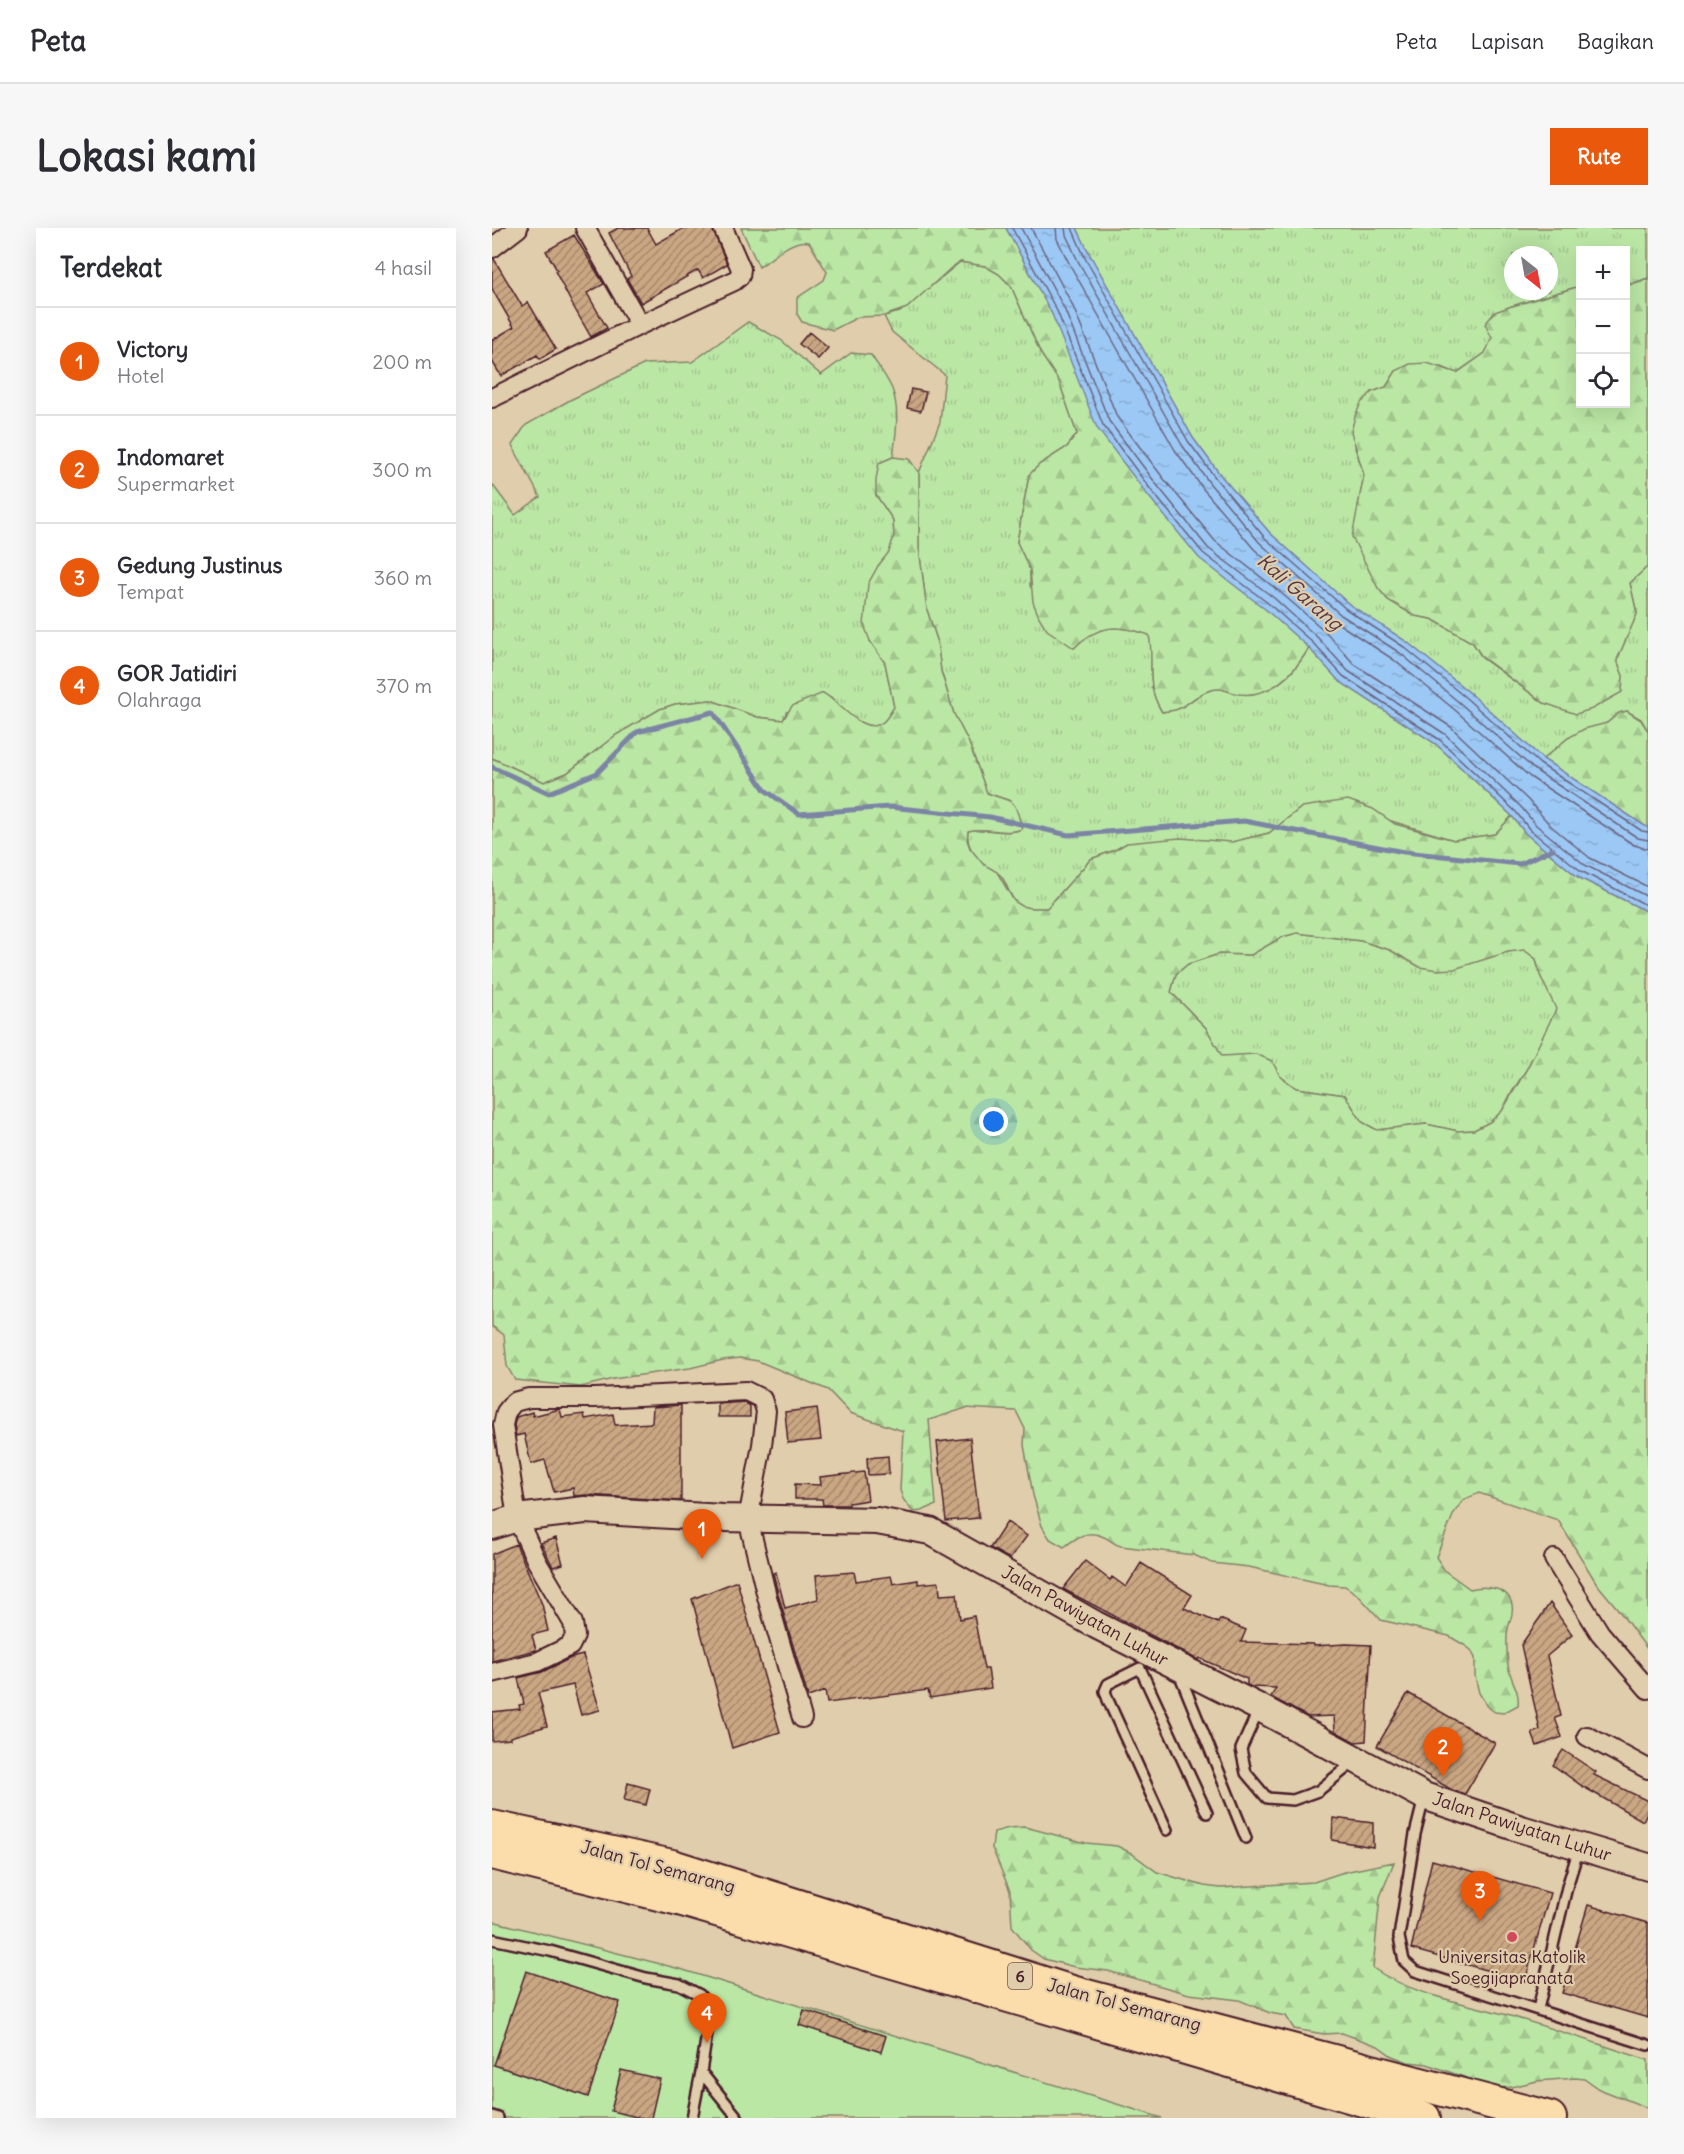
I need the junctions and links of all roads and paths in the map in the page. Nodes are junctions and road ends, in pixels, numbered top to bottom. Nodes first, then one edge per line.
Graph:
1 (518, 228) edge
2 (585, 228) edge
3 (723, 228) edge
4 (492, 248) edge
5 (640, 325) junction
6 (492, 398) edge
7 (518, 1518) junction
8 (748, 1519) junction
9 (492, 1526) edge
10 (1554, 1559) dead end
11 (1144, 1660) junction
12 (1176, 1665) junction
13 (492, 1673) edge
14 (1648, 1689) edge
15 (1260, 1708) junction
16 (802, 1718) dead end
17 (1587, 1736) dead end
18 (1356, 1759) junction
19 (1648, 1769) edge
20 (1424, 1796) junction
21 (1208, 1813) dead end
22 (492, 1827) edge
23 (1167, 1830) dead end
24 (1246, 1838) dead end
25 (1579, 1848) junction
26 (492, 1853) edge
27 (1648, 1867) edge
28 (492, 1939) edge
29 (1538, 2009) junction
30 (1648, 2045) edge
31 (701, 2072) junction
32 (492, 2116) edge
33 (498, 2118) edge
34 (692, 2118) edge
35 (738, 2118) edge
36 (1424, 2118) edge
37 (1550, 2118) edge

1 - 4 street
2 - 5 street
3 - 5 street
5 - 6 street
7 - 8 main road, Jalan Pawiyatan Luhur
7 - 8 street
7 - 9 main road, Jalan Pawiyatan Luhur
7 - 13 street
8 - 11 main road, Jalan Pawiyatan Luhur
8 - 16 street
10 - 14 street
11 - 12 main road, Jalan Pawiyatan Luhur
11 - 21 lane
11 - 23 lane
12 - 15 main road, Jalan Pawiyatan Luhur
12 - 24 lane
15 - 18 main road, Jalan Pawiyatan Luhur
15 - 18 lane
17 - 19 street
18 - 20 main road, Jalan Pawiyatan Luhur
20 - 25 main road, Jalan Pawiyatan Luhur
20 - 29 lane
22 - 37 highway, Jalan Tol Semarang / 6
25 - 27 main road, Jalan Pawiyatan Luhur
25 - 29 lane
26 - 36 highway, Jalan Tol Semarang / 6
28 - 31 lane
29 - 30 lane
31 - 34 lane
31 - 35 lane
32 - 33 lane

